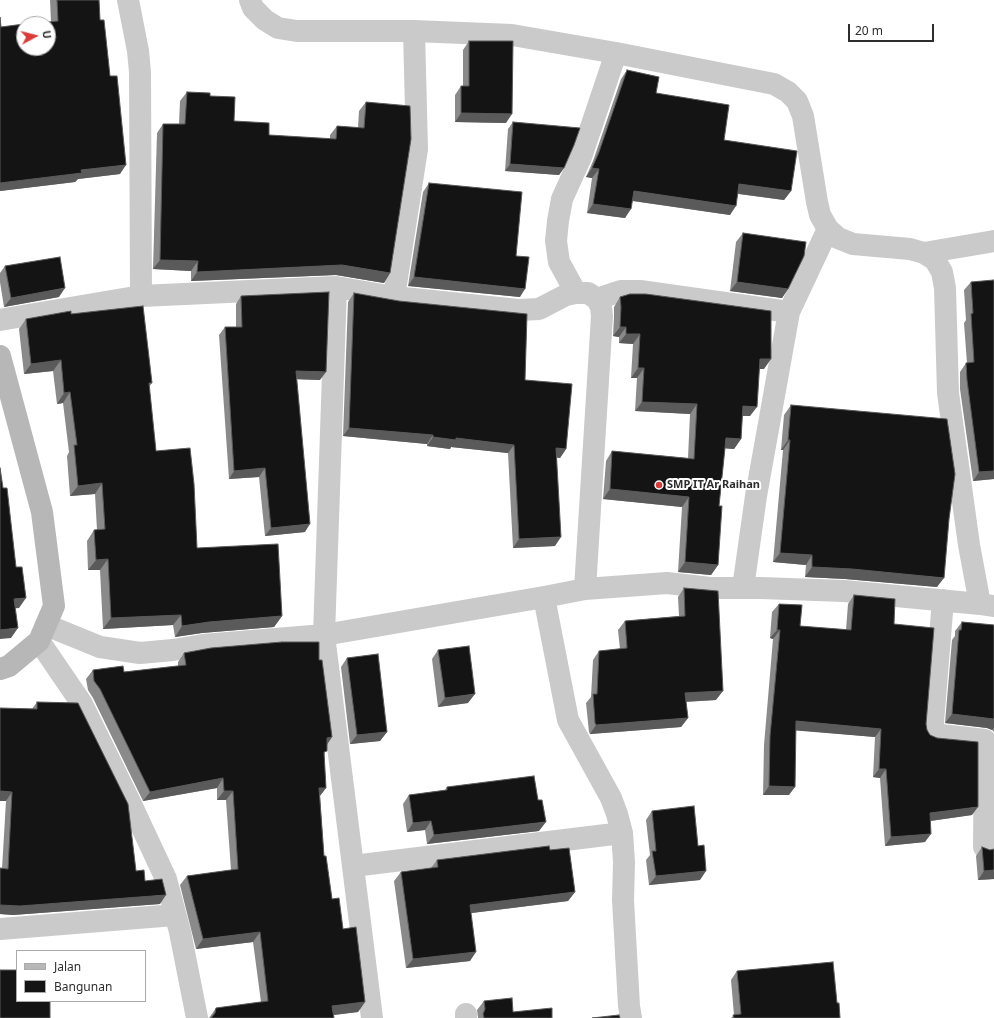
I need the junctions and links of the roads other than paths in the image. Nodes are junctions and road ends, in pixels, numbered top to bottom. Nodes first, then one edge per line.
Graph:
1 (128, 0) edge
2 (250, 0) edge
3 (414, 30) junction
4 (616, 53) junction
5 (828, 228) junction
6 (994, 241) edge
7 (924, 253) junction
8 (336, 288) junction
9 (576, 293) junction
10 (141, 296) junction
11 (394, 297) junction
12 (597, 299) junction
13 (788, 312) junction
14 (0, 320) edge
15 (0, 356) edge
16 (742, 588) junction
17 (585, 589) junction
18 (544, 597) junction
19 (943, 600) junction
20 (987, 605) edge
21 (42, 633) junction
22 (324, 635) junction
23 (0, 669) edge
24 (622, 832) junction
25 (984, 847) edge
26 (353, 866) junction
27 (175, 915) junction
28 (0, 929) edge
29 (197, 1018) edge
30 (372, 1018) edge
31 (631, 1018) edge

1 - 10 street
2 - 3 street
3 - 4 street
3 - 11 street
4 - 5 street
4 - 9 street
5 - 7 street
5 - 13 street
6 - 7 street
7 - 20 street
8 - 10 street
8 - 11 street
8 - 22 street
9 - 11 street
9 - 12 street
10 - 14 street
12 - 13 street
12 - 17 street
13 - 16 street
15 - 21 main road
16 - 17 street
16 - 19 street
17 - 18 street
18 - 22 street
18 - 24 street
19 - 20 street
19 - 25 street
21 - 22 street
21 - 23 main road
21 - 27 street
22 - 26 street
24 - 26 street
24 - 31 street
26 - 30 street
27 - 28 street
27 - 29 street

